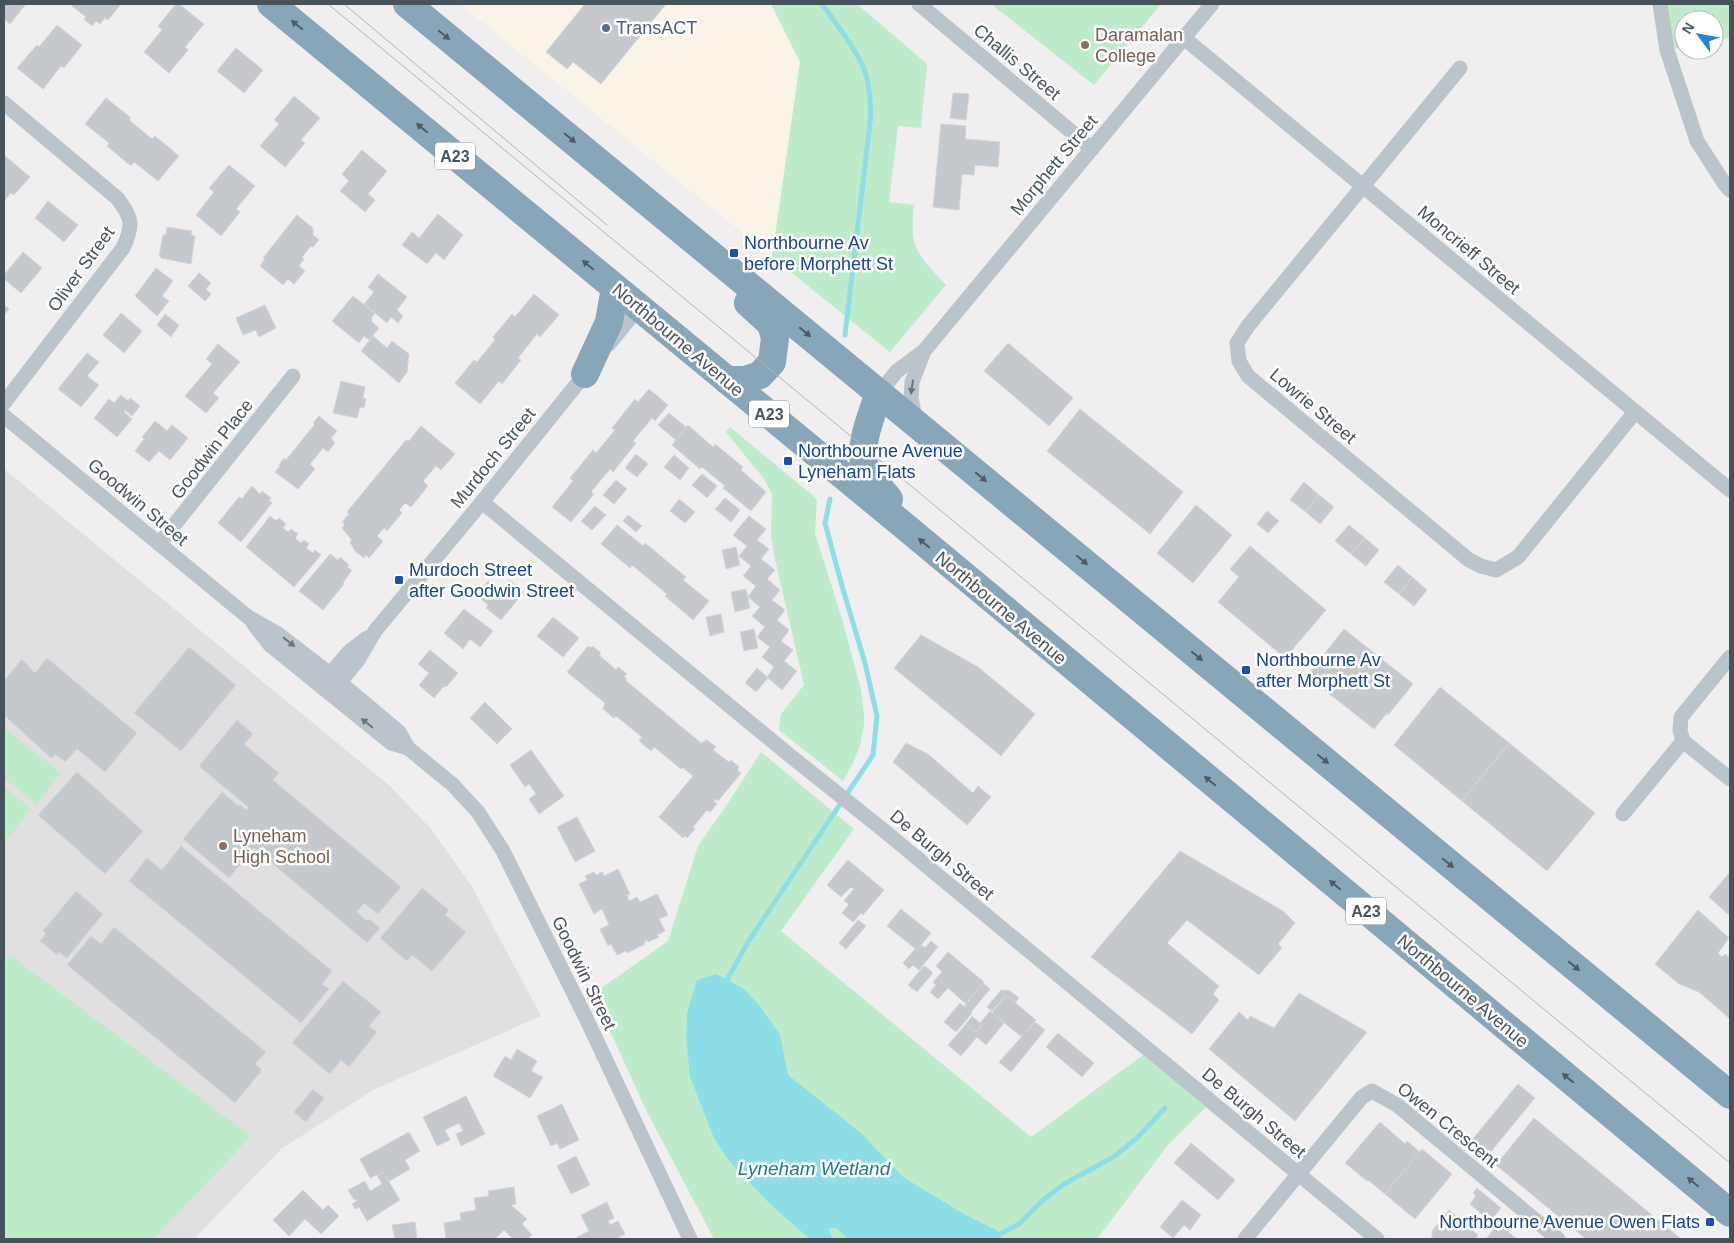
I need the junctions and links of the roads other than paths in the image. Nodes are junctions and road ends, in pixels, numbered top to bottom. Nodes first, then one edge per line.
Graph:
1 (271, 4) edge
2 (407, 4) edge
3 (919, 4) edge
4 (1212, 4) edge
5 (1660, 4) edge
6 (1184, 38) junction
7 (1460, 68) dead end
8 (4, 103) edge
9 (1092, 149) junction
10 (1363, 186) junction
11 (633, 190) junction
12 (1730, 190) edge
13 (615, 288) junction
14 (639, 307) junction
15 (924, 351) junction
16 (585, 374) junction
17 (293, 376) dead end
18 (728, 380) junction
19 (879, 393) junction
20 (4, 403) edge
21 (1635, 412) junction
22 (4, 416) edge
23 (916, 424) junction
24 (1730, 490) edge
25 (482, 502) junction
26 (898, 522) junction
27 (159, 544) junction
28 (1730, 657) edge
29 (331, 684) junction
30 (1684, 741) junction
31 (1730, 779) edge
32 (1622, 814) dead end
33 (1730, 1095) edge
34 (1298, 1174) junction
35 (1730, 1213) edge
36 (690, 1239) edge
37 (1245, 1239) edge
38 (1377, 1239) edge
39 (1558, 1239) edge

13 -> 1 highway, Northbourne Avenue / A23
2 -> 11 highway
3 - 9 street, Challis Street
4 - 6 street, Morphett Street
5 - 12 street
6 - 9 street, Morphett Street
6 - 10 street, Moncrieff Street
7 - 10 street, Lowrie Street
8 - 20 street, Oliver Street
9 - 15 street, Morphett Street
10 - 21 street, Moncrieff Street
10 - 21 street, Lowrie Street
11 - 18 highway
11 -> 19 highway
13 - 14 highway, Northbourne Avenue / A23
13 - 16 highway
14 - 16 street, Murdoch Street
14 - 18 highway, Northbourne Avenue / A23
15 - 19 street, Morphett Street
15 -> 23 street, Morphett Street
16 - 25 street, Murdoch Street
17 - 27 street, Goodwin Place
18 - 26 highway, Northbourne Avenue / A23
19 - 23 highway
19 - 26 highway
21 - 24 street, Moncrieff Street
22 - 27 street, Goodwin Street
23 -> 33 highway
25 - 29 street, Murdoch Street
25 - 34 street, De Burgh Street
35 -> 26 highway, Northbourne Avenue / A23
27 - 29 street, Goodwin Street
28 - 30 street
29 - 36 street, Goodwin Street
30 - 31 street
30 - 32 street
34 - 37 street, Owen Crescent
34 - 38 street, De Burgh Street
34 - 39 street, Owen Crescent

